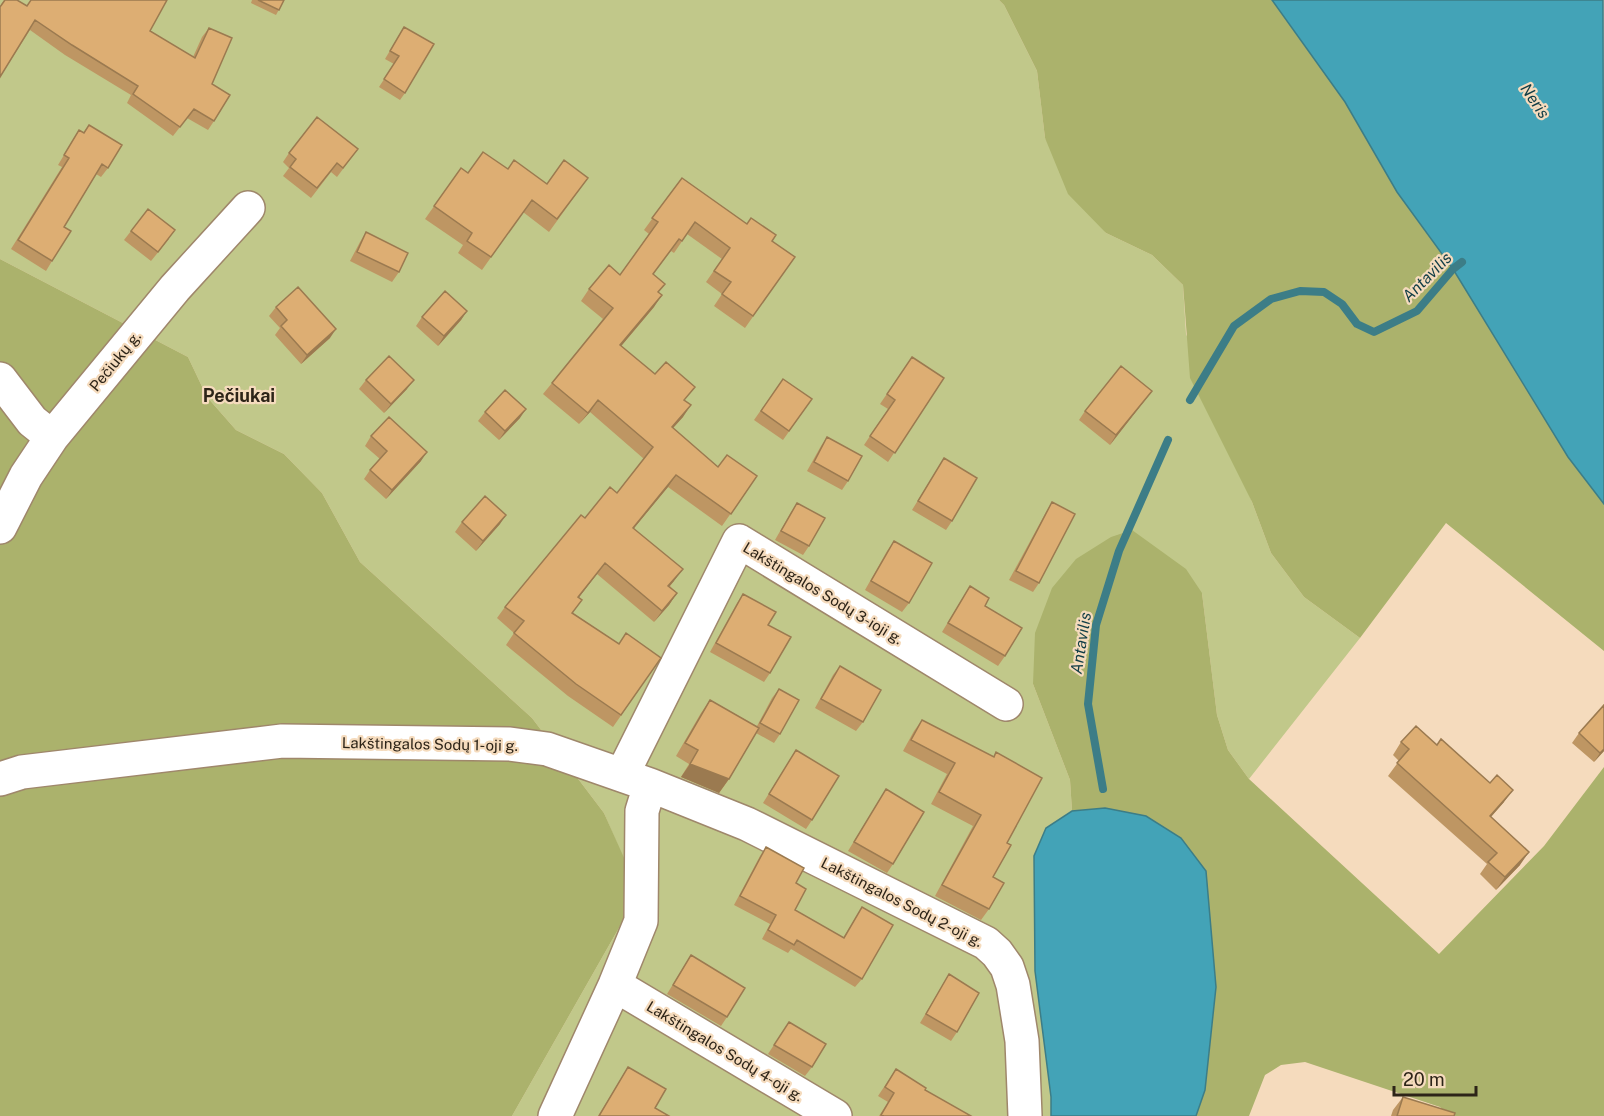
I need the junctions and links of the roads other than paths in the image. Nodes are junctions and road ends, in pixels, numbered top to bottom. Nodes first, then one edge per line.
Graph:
1 (248, 207) dead end
2 (0, 379) edge
3 (52, 437) junction
4 (0, 527) edge
5 (1006, 704) dead end
6 (0, 779) edge
7 (636, 780) junction
8 (615, 985) junction
9 (555, 1116) edge
10 (835, 1116) edge
11 (1025, 1116) edge

1 - 3 street, Pečiukų g.
2 - 3 street
3 - 4 street, Pečiukų g.
5 - 7 street, Lakštingalos Sodų 3-ioji g.
6 - 7 street, Lakštingalos Sodų 1-oji g.
7 - 8 street
7 - 11 street, Lakštingalos Sodų 2-oji g.
8 - 9 street
8 - 10 street, Lakštingalos Sodų 4-oji g.

